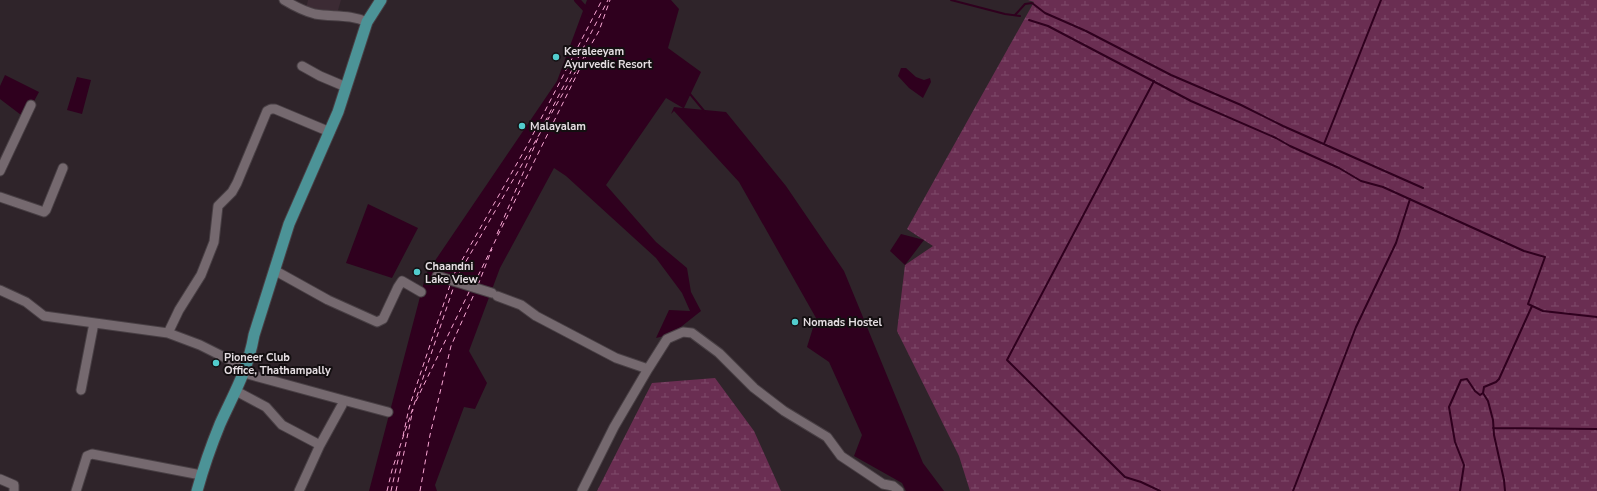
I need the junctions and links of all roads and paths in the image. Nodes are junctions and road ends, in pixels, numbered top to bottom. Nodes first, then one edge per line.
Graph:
1 (284, 0) edge
2 (381, 0) edge
3 (367, 22) junction
4 (302, 66) dead end
5 (346, 87) junction
6 (31, 105) dead end
7 (330, 132) junction
8 (63, 168) dead end
9 (0, 171) edge
10 (0, 197) edge
11 (274, 270) junction
12 (437, 276) dead end
13 (0, 290) edge
14 (421, 292) dead end
15 (94, 323) junction
16 (168, 333) junction
17 (648, 369) junction
18 (245, 371) junction
19 (81, 390) dead end
20 (236, 391) junction
21 (342, 400) junction
22 (388, 412) dead end
23 (320, 445) junction
24 (201, 475) junction
25 (0, 479) edge
26 (14, 491) edge
27 (76, 491) edge
28 (196, 491) edge
29 (299, 491) edge
30 (582, 491) edge
31 (899, 491) edge

1 - 3 street
2 - 3 main road
3 - 5 main road
4 - 5 street
5 - 7 main road
6 - 9 street
7 - 11 main road
7 - 16 street
8 - 10 street
11 - 14 street
11 - 18 main road
12 - 17 street
13 - 15 street
15 - 16 street
15 - 19 street
16 - 18 street
17 - 30 street
17 - 31 street
18 - 20 main road
18 - 21 street
20 - 23 street
20 - 24 main road
21 - 22 street
21 - 23 street
23 - 29 street
24 - 27 street
24 - 28 main road
25 - 26 street

